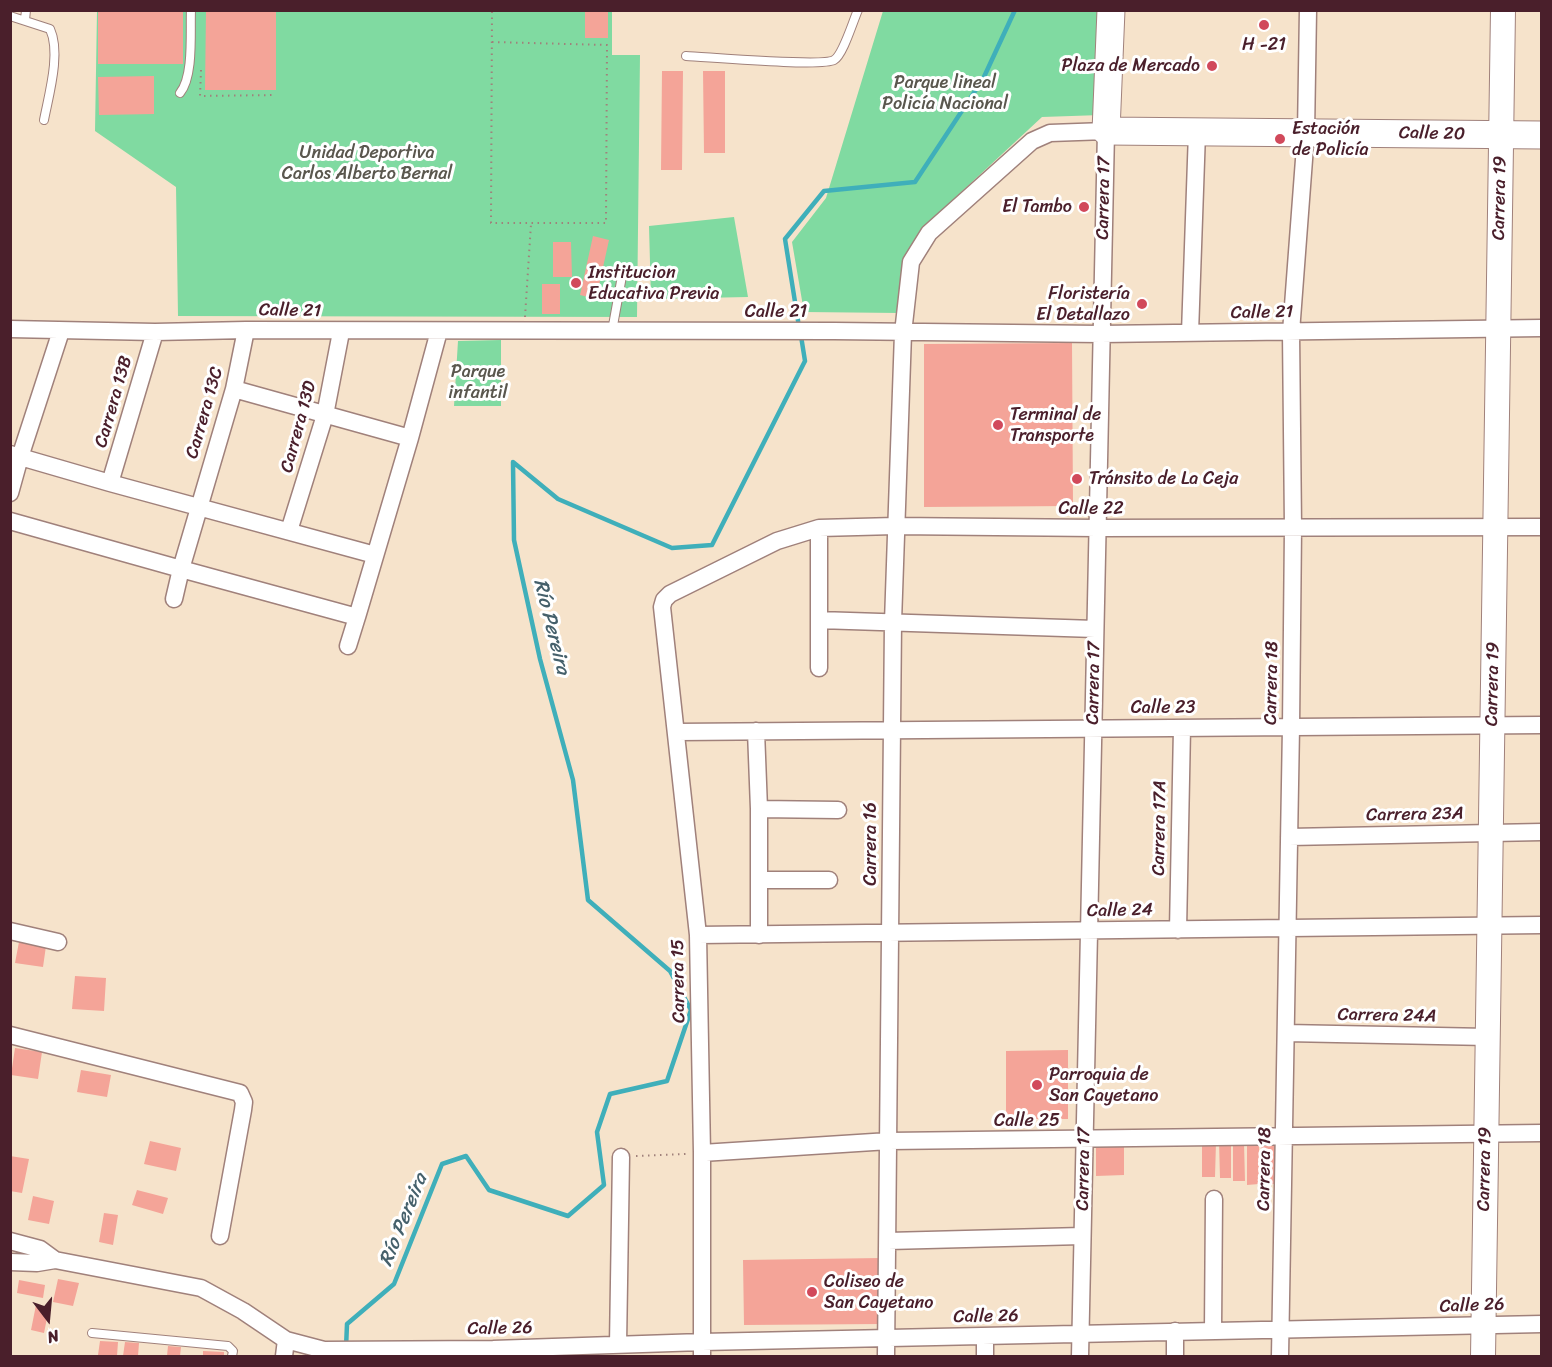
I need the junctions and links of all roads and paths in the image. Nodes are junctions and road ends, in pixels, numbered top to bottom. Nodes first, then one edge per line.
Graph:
1 (191, 10) edge
2 (492, 10) edge
3 (858, 10) edge
4 (1111, 10) edge
5 (1308, 10) edge
6 (1503, 10) edge
7 (26, 15) edge
8 (10, 16) edge
9 (492, 42) junction
10 (686, 56) dead end
11 (201, 64) dead end
12 (180, 93) dead end
13 (275, 95) dead end
14 (44, 120) dead end
15 (1106, 131) junction
16 (1197, 132) junction
17 (1306, 133) junction
18 (1501, 135) junction
19 (1542, 135) edge
20 (531, 223) junction
21 (622, 276) dead end
22 (1542, 328) edge
23 (10, 329) edge
24 (1498, 329) junction
25 (246, 330) junction
26 (61, 331) junction
27 (439, 331) junction
28 (612, 331) junction
29 (155, 332) junction
30 (341, 332) junction
31 (524, 332) junction
32 (1291, 332) junction
33 (903, 333) junction
34 (1190, 333) junction
35 (1101, 334) junction
36 (234, 389) junction
37 (325, 415) junction
38 (411, 438) junction
39 (15, 455) edge
40 (110, 483) junction
41 (10, 493) edge
42 (198, 506) junction
43 (10, 521) edge
44 (895, 526) junction
45 (1542, 527) edge
46 (819, 528) junction
47 (1097, 528) junction
48 (1293, 528) junction
49 (1495, 528) junction
50 (289, 531) junction
51 (375, 555) junction
52 (181, 569) junction
53 (174, 599) dead end
54 (662, 607) joint
55 (357, 617) junction
56 (819, 620) junction
57 (893, 622) junction
58 (1095, 629) junction
59 (348, 646) dead end
60 (819, 668) dead end
61 (1492, 725) junction
62 (1542, 725) edge
63 (1291, 727) junction
64 (1093, 728) junction
65 (1182, 728) junction
66 (890, 730) junction
67 (756, 731) junction
68 (677, 732) junction
69 (759, 809) junction
70 (838, 810) dead end
71 (1542, 832) edge
72 (1491, 833) junction
73 (1289, 837) junction
74 (759, 880) junction
75 (829, 880) dead end
76 (1542, 925) edge
77 (1489, 926) junction
78 (1287, 929) junction
79 (1178, 930) junction
80 (10, 931) edge
81 (1089, 931) junction
82 (891, 933) junction
83 (759, 935) junction
84 (698, 936) junction
85 (58, 942) dead end
86 (1286, 1033) junction
87 (10, 1035) edge
88 (1488, 1037) junction
89 (1542, 1133) edge
90 (1486, 1134) junction
91 (1285, 1136) junction
92 (1084, 1140) junction
93 (889, 1141) junction
94 (702, 1153) junction
95 (621, 1157) joint
96 (1214, 1199) dead end
97 (220, 1236) dead end
98 (1082, 1236) junction
99 (10, 1241) edge
100 (888, 1241) junction
101 (55, 1260) junction
102 (10, 1262) edge
103 (1542, 1324) edge
104 (1483, 1326) junction
105 (1213, 1330) junction
106 (1281, 1330) junction
107 (1175, 1331) junction
108 (92, 1333) dead end
109 (1080, 1334) junction
110 (985, 1336) junction
111 (886, 1338) junction
112 (618, 1345) junction
113 (285, 1348) edge
114 (702, 1349) edge
115 (492, 1353) edge
116 (232, 1356) edge
117 (886, 1356) edge
118 (985, 1356) edge
119 (1080, 1356) edge
120 (1175, 1356) edge
121 (1281, 1356) edge
122 (1483, 1356) edge

1 - 12 lane
2 - 9 path
3 - 10 lane
4 - 15 main road, Carrera 17
5 - 17 street, Carrera 18
6 - 18 main road, Carrera 19
7 - 8 lane
7 - 14 lane
9 - 20 path
9 - 20 path
11 - 13 path
15 - 16 main road, Calle 20
15 - 33 street, Carrera 16
15 - 35 street, Carrera 17
16 - 17 main road, Calle 20
16 - 34 street
17 - 18 main road, Calle 20
17 - 32 street, Carrera 18
18 - 19 main road, Calle 20
18 - 24 main road, Carrera 19
20 - 31 path
21 - 28 lane
22 - 24 street, Calle 21
23 - 26 street, Calle 21
24 - 32 street, Calle 21
24 - 49 main road, Carrera 19
25 - 29 street, Calle 21
25 - 30 street, Calle 21
25 - 36 street, Carrera 13C
26 - 29 street, Calle 21
26 - 39 street
27 - 30 street, Calle 21
27 - 31 street, Calle 21
27 - 38 street
28 - 31 street, Calle 21
28 - 33 street, Calle 21
29 - 40 street, Carrera 13B
30 - 37 street, Carrera 13D
32 - 34 street, Calle 21
32 - 48 street, Carrera 18
33 - 35 street, Calle 21
33 - 44 street, Carrera 16
34 - 35 street, Calle 21
35 - 47 street, Carrera 17
36 - 37 street
36 - 42 street, Carrera 13C
37 - 38 street
37 - 50 street, Carrera 13D
38 - 51 street
39 - 40 street
39 - 41 street
40 - 42 street
42 - 50 street
42 - 52 street, Carrera 13C
43 - 52 street
44 - 46 street, Calle 22
44 - 47 street, Calle 22
44 - 57 street, Carrera 16
45 - 49 street, Calle 22
46 - 54 street, Calle 22
46 - 56 street
47 - 48 street, Calle 22
47 - 58 street, Carrera 17
48 - 49 street, Calle 22
48 - 63 street, Carrera 18
49 - 61 main road, Carrera 19
50 - 51 street
51 - 55 street
52 - 53 street, Carrera 13C
52 - 55 street
54 - 68 street, Carrera 15
55 - 59 street
56 - 57 street
56 - 60 street
57 - 58 street
57 - 66 street, Carrera 16
58 - 64 street, Carrera 17
61 - 62 street, Calle 23
61 - 63 street, Calle 23
61 - 72 main road, Carrera 19
63 - 65 street, Calle 23
63 - 73 street, Carrera 18
64 - 65 street, Calle 23
64 - 66 street, Calle 23
64 - 81 street, Carrera 17
65 - 79 street, Carrera 17A
66 - 67 street, Calle 23
66 - 82 street, Carrera 16
67 - 68 street, Calle 23
67 - 69 street
68 - 84 street, Carrera 15
69 - 70 street
69 - 74 street
71 - 72 street, Carrera 23A
72 - 73 street, Carrera 23A
72 - 77 main road, Carrera 19
73 - 78 street, Carrera 18
74 - 75 street
74 - 83 street
76 - 77 street, Calle 24
77 - 78 street, Calle 24
77 - 88 main road, Carrera 19
78 - 79 street, Calle 24
78 - 86 street, Carrera 18
79 - 81 street, Calle 24
80 - 85 street
81 - 82 street, Calle 24
81 - 92 street, Carrera 17
82 - 83 street, Calle 24
82 - 93 street, Carrera 16
83 - 84 street, Calle 24
84 - 94 street, Carrera 15
86 - 88 street, Carrera 24A
86 - 91 street, Carrera 18
87 - 97 street
88 - 90 main road, Carrera 19
89 - 90 street, Calle 25
90 - 91 street, Calle 25
90 - 104 main road, Carrera 19
91 - 92 street, Calle 25
91 - 106 street, Carrera 18
92 - 93 street, Calle 25
92 - 98 street, Carrera 17
93 - 94 street, Calle 25
93 - 100 street, Carrera 16
94 - 95 path
94 - 114 street, Carrera 15
95 - 112 street
96 - 105 street
98 - 100 street
98 - 109 street, Carrera 17
99 - 101 street
100 - 111 street, Carrera 16
101 - 102 street
101 - 113 street, Calle 26
103 - 104 street, Calle 26
104 - 106 street, Calle 26
104 - 122 main road, Carrera 19
105 - 106 street, Calle 26
105 - 107 street, Calle 26
106 - 121 street, Carrera 18
107 - 109 street, Calle 26
107 - 120 street
108 - 116 lane
109 - 110 street, Calle 26
109 - 119 street, Carrera 17
110 - 111 street, Calle 26
110 - 118 street
111 - 114 street, Calle 26
111 - 117 street, Carrera 16
112 - 114 street, Calle 26
112 - 115 street, Calle 26
113 - 115 street, Calle 26

